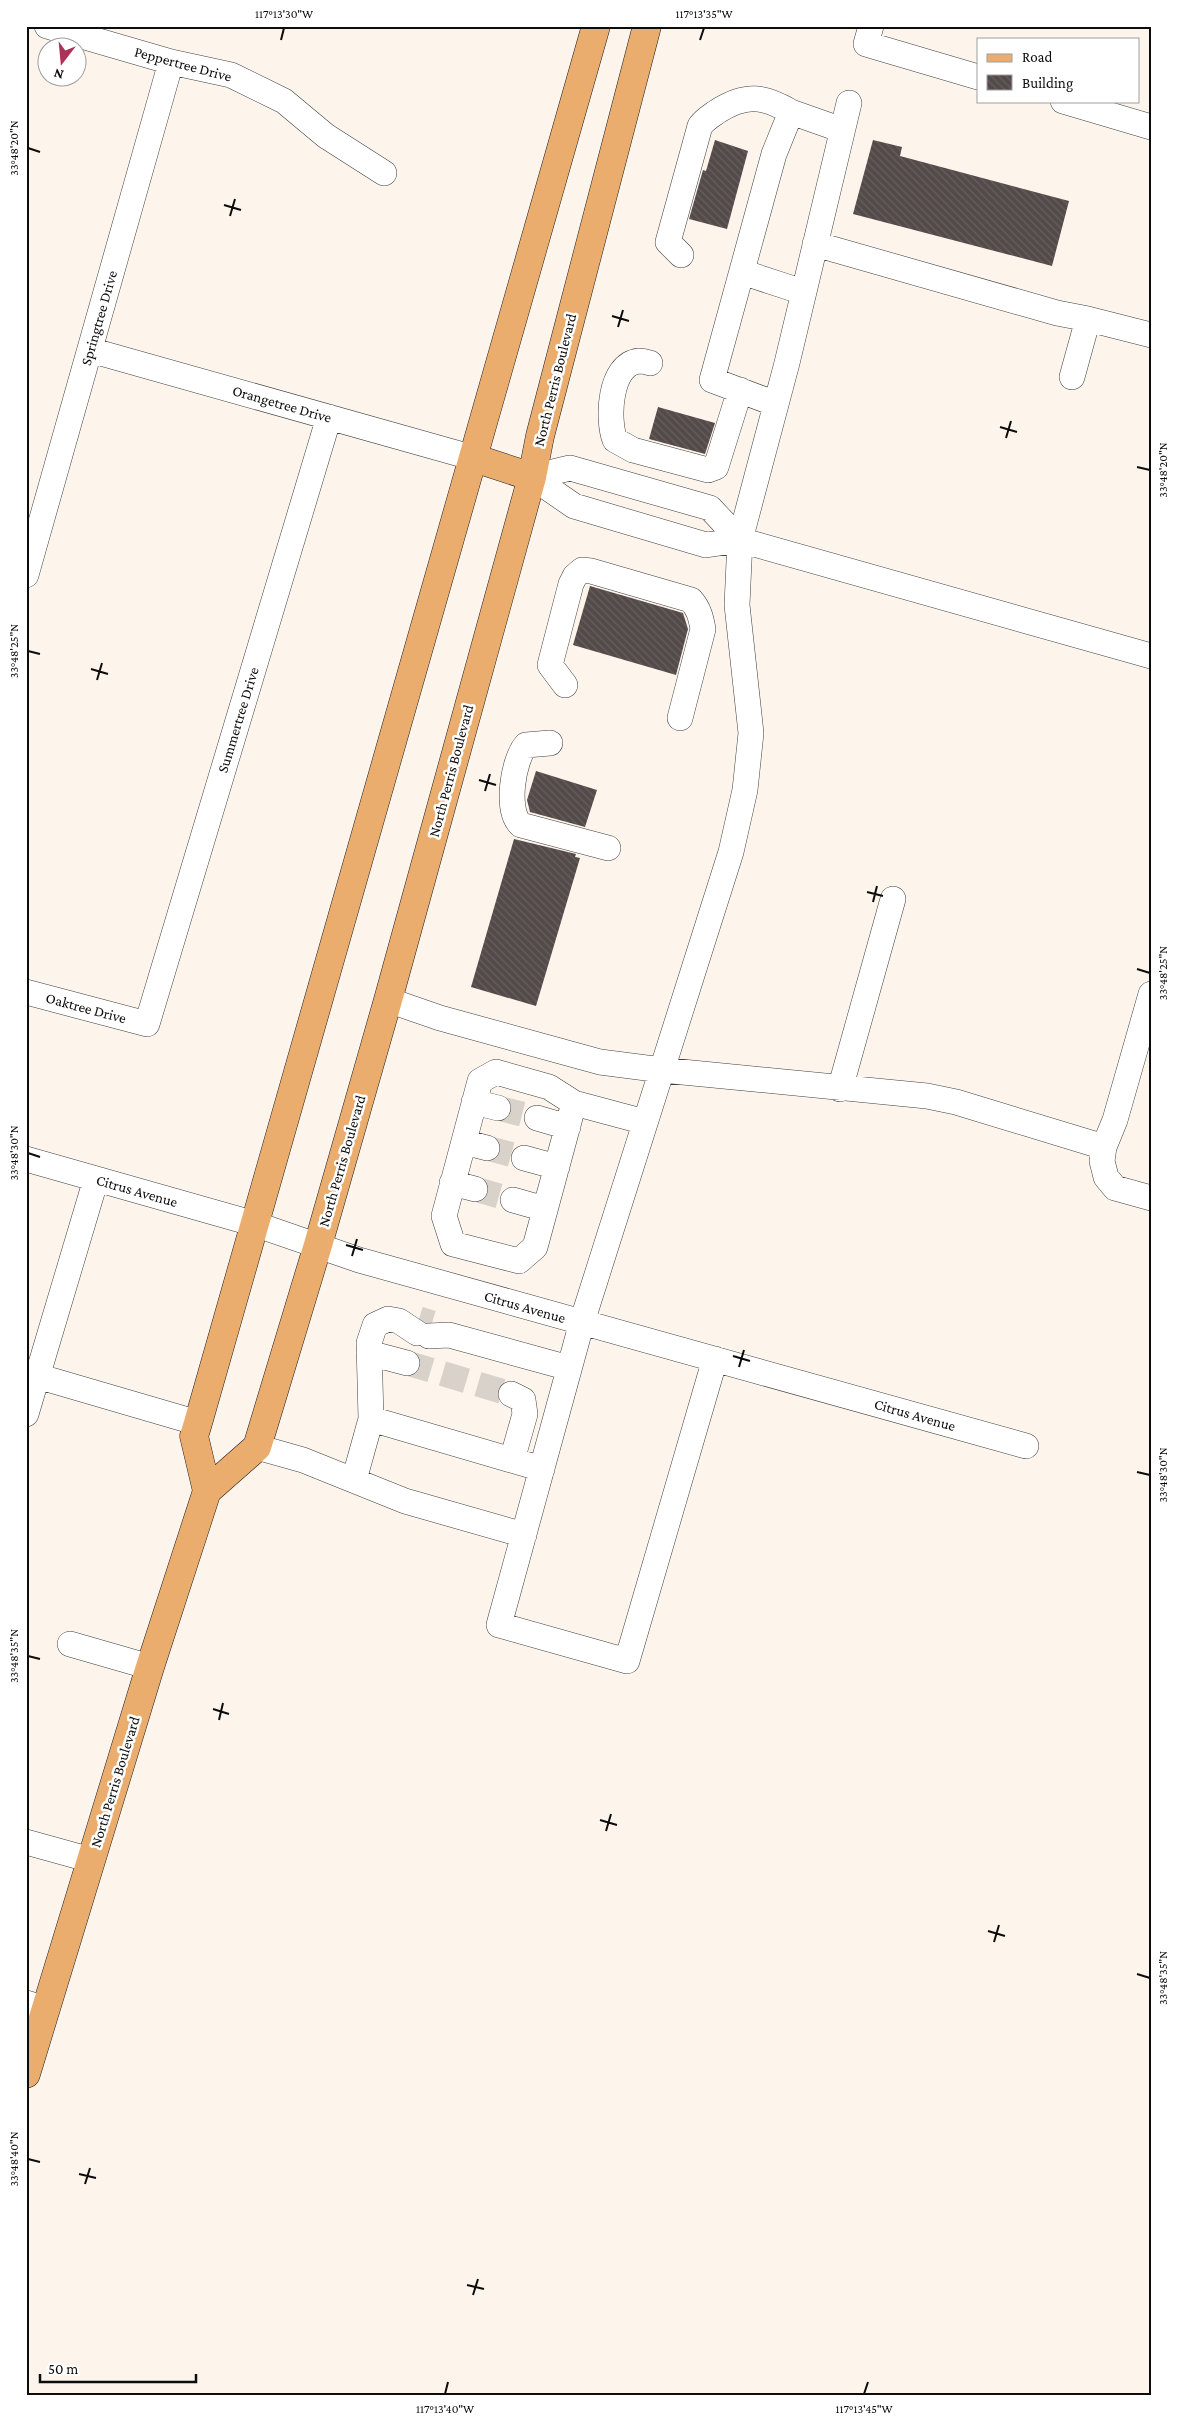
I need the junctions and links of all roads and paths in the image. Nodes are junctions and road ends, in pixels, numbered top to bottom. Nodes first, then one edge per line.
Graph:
1 (47, 26) edge
2 (596, 26) edge
3 (647, 26) edge
4 (871, 26) edge
5 (171, 62) junction
6 (977, 77) edge
7 (1066, 102) edge
8 (849, 103) dead end
9 (791, 112) junction
10 (1151, 127) edge
11 (842, 130) junction
12 (384, 173) dead end
13 (815, 244) junction
14 (681, 255) dead end
15 (742, 272) junction
16 (803, 292) junction
17 (1088, 319) junction
18 (1151, 335) edge
19 (90, 350) junction
20 (650, 363) dead end
21 (1072, 377) dead end
22 (740, 390) junction
23 (776, 404) junction
24 (329, 417) junction
25 (474, 458) junction
26 (532, 476) junction
27 (35, 512) edge
28 (740, 540) junction
29 (26, 574) edge
30 (1151, 656) edge
31 (566, 685) dead end
32 (680, 718) dead end
33 (550, 743) dead end
34 (608, 848) dead end
35 (893, 899) dead end
36 (26, 992) edge
37 (1151, 994) edge
38 (388, 1000) junction
39 (147, 1024) joint
40 (1145, 1035) edge
41 (550, 1048) junction
42 (662, 1070) junction
43 (538, 1084) junction
44 (840, 1089) junction
45 (571, 1115) junction
46 (537, 1118) tunnel mouth
47 (645, 1122) junction
48 (1104, 1147) junction
49 (524, 1158) tunnel mouth
50 (26, 1159) edge
51 (557, 1166) junction
52 (96, 1179) junction
53 (1151, 1198) edge
54 (513, 1200) tunnel mouth
55 (545, 1209) junction
56 (255, 1224) junction
57 (318, 1245) junction
58 (582, 1322) junction
59 (369, 1353) junction
60 (715, 1359) junction
61 (407, 1363) tunnel mouth
62 (569, 1368) junction
63 (37, 1376) junction
64 (511, 1394) tunnel mouth
65 (26, 1414) edge
66 (370, 1419) junction
67 (198, 1422) junction
68 (1026, 1446) dead end
69 (257, 1447) junction
70 (512, 1460) junction
71 (542, 1469) junction
72 (354, 1480) junction
73 (207, 1491) junction
74 (524, 1535) junction
75 (70, 1644) dead end
76 (150, 1667) junction
77 (26, 1842) edge
78 (91, 1860) junction
79 (36, 2006) edge
80 (26, 2074) edge

1 - 5 street, Peppertree Drive
2 - 25 main road
3 - 26 main road, North Perris Boulevard
4 - 6 street
5 - 12 street, Peppertree Drive
5 - 19 street, Springtree Drive
7 - 10 street
8 - 11 street
9 - 11 street
9 - 14 street
9 - 15 street
11 - 13 street
13 - 16 street
13 - 17 street
15 - 16 street
15 - 22 street
16 - 23 street
17 - 18 street
17 - 21 street
19 - 24 street, Orangetree Drive
19 - 27 street, Springtree Drive
20 - 22 street
22 - 23 street
23 - 28 street
24 - 25 street, Orangetree Drive
24 - 39 street, Summertree Drive
25 - 26 main road
25 - 56 main road
26 - 28 street
26 - 28 street
26 - 38 main road, North Perris Boulevard
27 - 29 street, Springtree Drive
28 - 30 street
28 - 42 street
31 - 32 street
33 - 34 street
35 - 44 street
36 - 39 street, Oaktree Drive
37 - 40 street
38 - 41 street
38 - 57 main road, North Perris Boulevard
40 - 48 street
41 - 42 street
41 - 43 street
42 - 44 street
42 - 47 street
43 - 45 street
43 - 55 street
44 - 48 street
45 - 46 street
45 - 47 street
45 - 51 street
47 - 58 street
48 - 53 street
49 - 51 street
50 - 52 street, Citrus Avenue
51 - 55 street
52 - 56 street, Citrus Avenue
52 - 63 street
54 - 55 street
56 - 57 street, Citrus Avenue
56 - 67 main road
57 - 58 street, Citrus Avenue
57 - 69 main road, North Perris Boulevard
58 - 60 street, Citrus Avenue
58 - 62 street
59 - 61 street
59 - 62 street
59 - 66 street
60 - 68 street, Citrus Avenue
60 - 74 street
62 - 71 street
63 - 65 street
63 - 67 street
64 - 70 street
66 - 70 street
66 - 72 street
67 - 73 main road
69 - 72 street
69 - 73 main road
70 - 71 street
71 - 74 street
72 - 74 street
73 - 76 main road, North Perris Boulevard
75 - 76 street
76 - 78 main road, North Perris Boulevard
77 - 78 street
78 - 79 main road, North Perris Boulevard
79 - 80 main road, North Perris Boulevard

